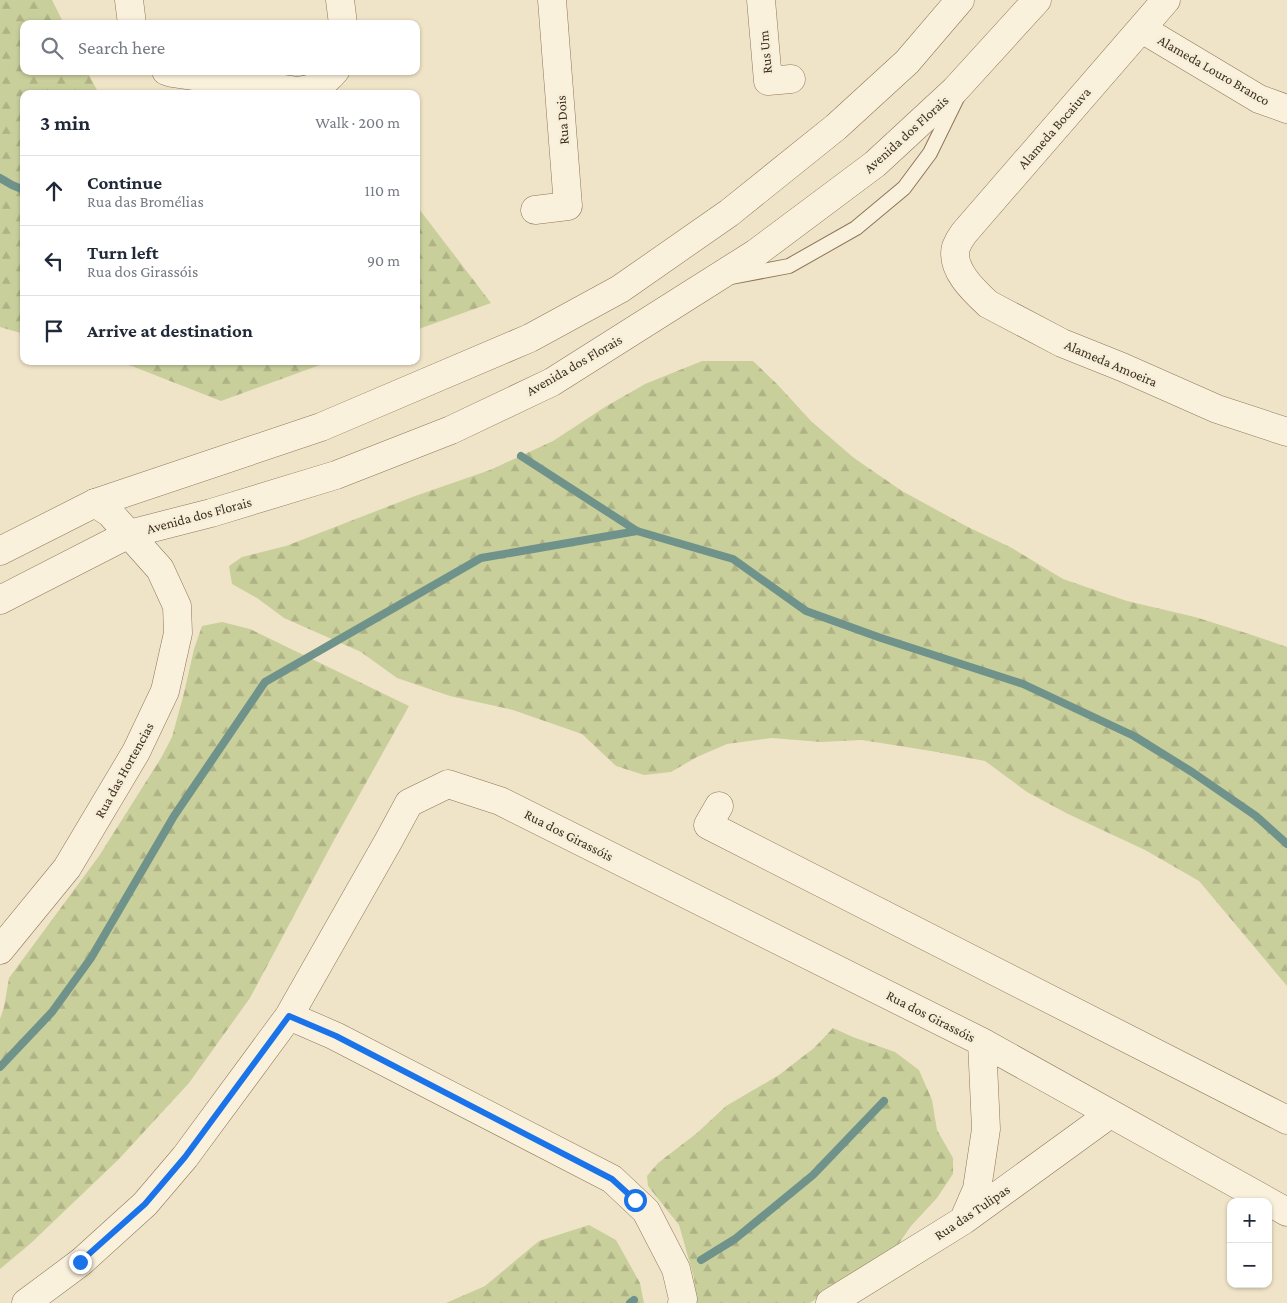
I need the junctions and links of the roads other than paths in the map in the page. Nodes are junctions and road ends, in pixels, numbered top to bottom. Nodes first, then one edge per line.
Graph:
1 (129, 0) edge
2 (340, 0) edge
3 (552, 0) edge
4 (761, 0) edge
5 (960, 0) edge
6 (1037, 0) edge
7 (1166, 0) edge
8 (132, 20) edge
9 (342, 20) edge
10 (1142, 29) junction
11 (185, 75) edge
12 (332, 75) edge
13 (967, 77) junction
14 (790, 79) dead end
15 (285, 90) edge
16 (306, 90) edge
17 (1287, 109) edge
18 (534, 210) dead end
19 (957, 263) joint
20 (711, 282) junction
21 (1287, 432) edge
22 (94, 503) junction
23 (128, 534) junction
24 (0, 551) edge
25 (0, 600) edge
26 (719, 806) dead end
27 (0, 950) edge
28 (289, 1016) junction
29 (982, 1042) junction
30 (1110, 1114) junction
31 (1286, 1117) edge
32 (1287, 1212) edge
33 (964, 1220) junction
34 (26, 1303) edge
35 (682, 1303) edge
36 (830, 1303) edge

1 - 8 street
2 - 9 street
3 - 18 street, Rua Dois
4 - 14 street, Rus Um
5 - 22 street
6 - 13 street, Avenida dos Florais
7 - 10 street, Alameda Bocaiuva
10 - 17 street, Alameda Louro Branco
10 - 19 street, Alameda Bocaiuva
11 - 15 street
12 - 16 street
13 - 20 street, Avenida dos Florais
13 - 20 lane
19 - 21 street, Alameda Amoeira
20 - 23 street, Avenida dos Florais
22 - 23 street, Rua das Hortencias
22 - 24 street
23 - 25 street, Avenida dos Florais
23 - 27 street, Rua das Hortencias
26 - 31 street
28 - 29 street, Rua dos Girassóis
28 - 34 street, Rua dos Girassóis
28 - 35 street
29 - 30 street, Rua dos Girassóis
29 - 33 street
30 - 32 street, Rua dos Girassóis
30 - 33 street, Rua das Tulipas
33 - 36 street, Rua das Tulipas

